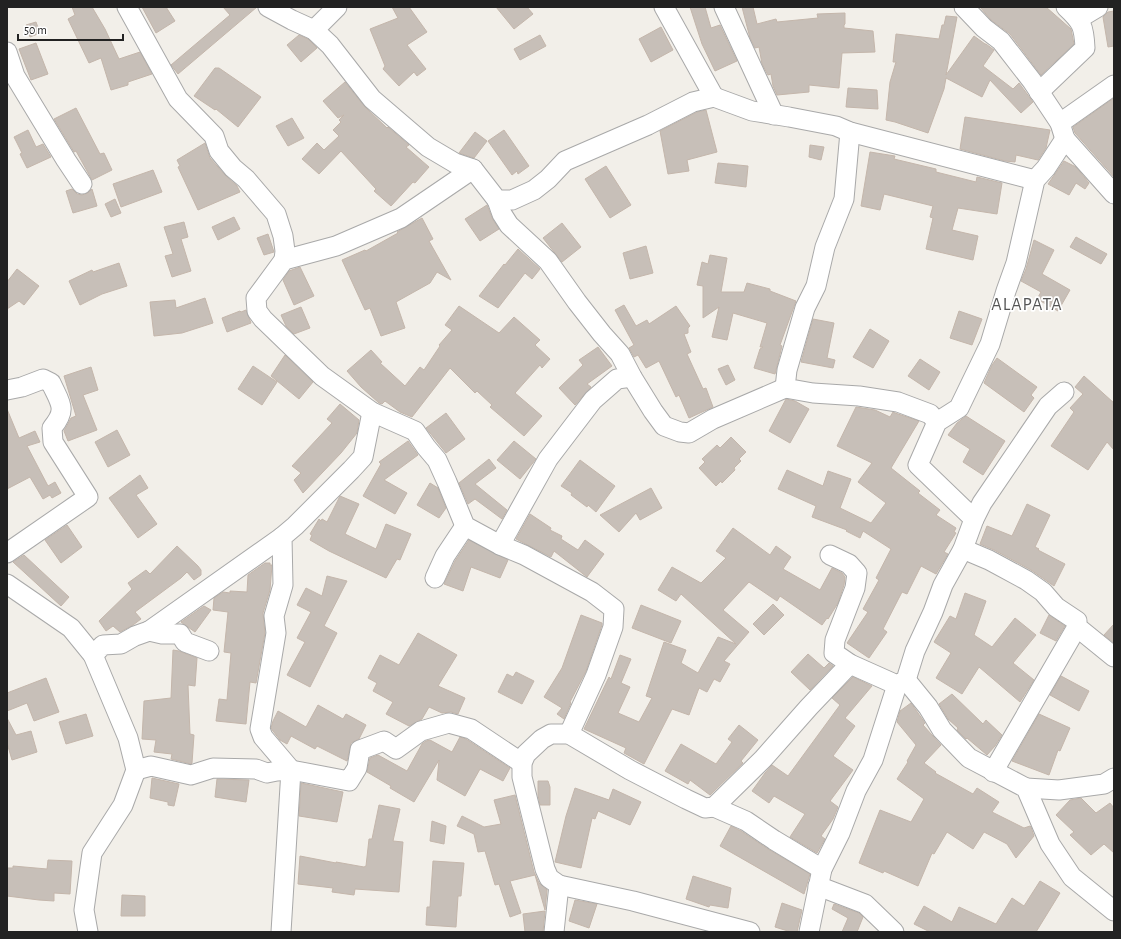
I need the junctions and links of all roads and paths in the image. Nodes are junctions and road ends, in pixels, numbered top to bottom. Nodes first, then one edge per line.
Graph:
1 (127, 7) edge
2 (268, 7) edge
3 (337, 7) edge
4 (664, 7) edge
5 (724, 7) edge
6 (964, 7) edge
7 (1098, 7) edge
8 (1072, 13) edge
9 (314, 30) junction
10 (7, 52) edge
11 (1114, 85) edge
12 (1039, 92) junction
13 (714, 97) junction
14 (774, 115) junction
15 (1062, 131) junction
16 (850, 132) junction
17 (473, 169) junction
18 (1035, 180) junction
19 (82, 184) dead end
20 (1114, 194) edge
21 (497, 200) junction
22 (284, 260) junction
23 (632, 377) junction
24 (785, 388) junction
25 (7, 390) edge
26 (1064, 392) dead end
27 (372, 412) junction
28 (937, 422) junction
29 (974, 518) junction
30 (465, 526) junction
31 (282, 536) junction
32 (500, 544) junction
33 (963, 549) junction
34 (7, 553) edge
35 (830, 555) dead end
36 (435, 578) dead end
37 (7, 584) edge
38 (1077, 627) junction
39 (149, 631) junction
40 (209, 651) dead end
41 (93, 655) junction
42 (1114, 657) edge
43 (850, 664) junction
44 (902, 682) junction
45 (569, 734) junction
46 (522, 763) junction
47 (136, 770) junction
48 (291, 770) junction
49 (993, 772) junction
50 (1114, 778) edge
51 (1026, 788) junction
52 (714, 807) junction
53 (820, 877) junction
54 (559, 885) junction
55 (1114, 911) edge
56 (88, 932) edge
57 (281, 932) edge
58 (554, 932) edge
59 (750, 932) edge
60 (809, 932) edge
61 (894, 932) edge

1 - 22 street
2 - 9 street
3 - 9 street
4 - 13 street
5 - 14 street
6 - 12 street
7 - 8 street
8 - 12 street
9 - 17 street
10 - 19 street
11 - 15 street
12 - 15 street
13 - 14 street
13 - 21 street
14 - 16 street
15 - 18 street
15 - 20 street
16 - 18 street
16 - 24 street
17 - 21 street
17 - 22 street
18 - 28 street
21 - 23 street
22 - 27 street
23 - 24 street
23 - 32 street
24 - 28 street
25 - 34 street
26 - 29 street
27 - 30 street
27 - 31 street
28 - 29 street
29 - 33 street
30 - 32 street
30 - 36 street
31 - 39 street
31 - 48 street
32 - 45 street
33 - 38 street
33 - 44 street
35 - 43 street
37 - 41 street
38 - 42 street
38 - 49 street
39 - 40 street
39 - 41 street
41 - 47 street
43 - 44 street
43 - 52 street
44 - 49 street
44 - 53 street
45 - 46 street
45 - 52 street
46 - 48 street
46 - 54 street
47 - 48 street
47 - 56 street
48 - 57 street
49 - 51 street
50 - 51 street
51 - 55 street
52 - 53 street
53 - 60 street
53 - 61 street
54 - 58 street
54 - 59 street

